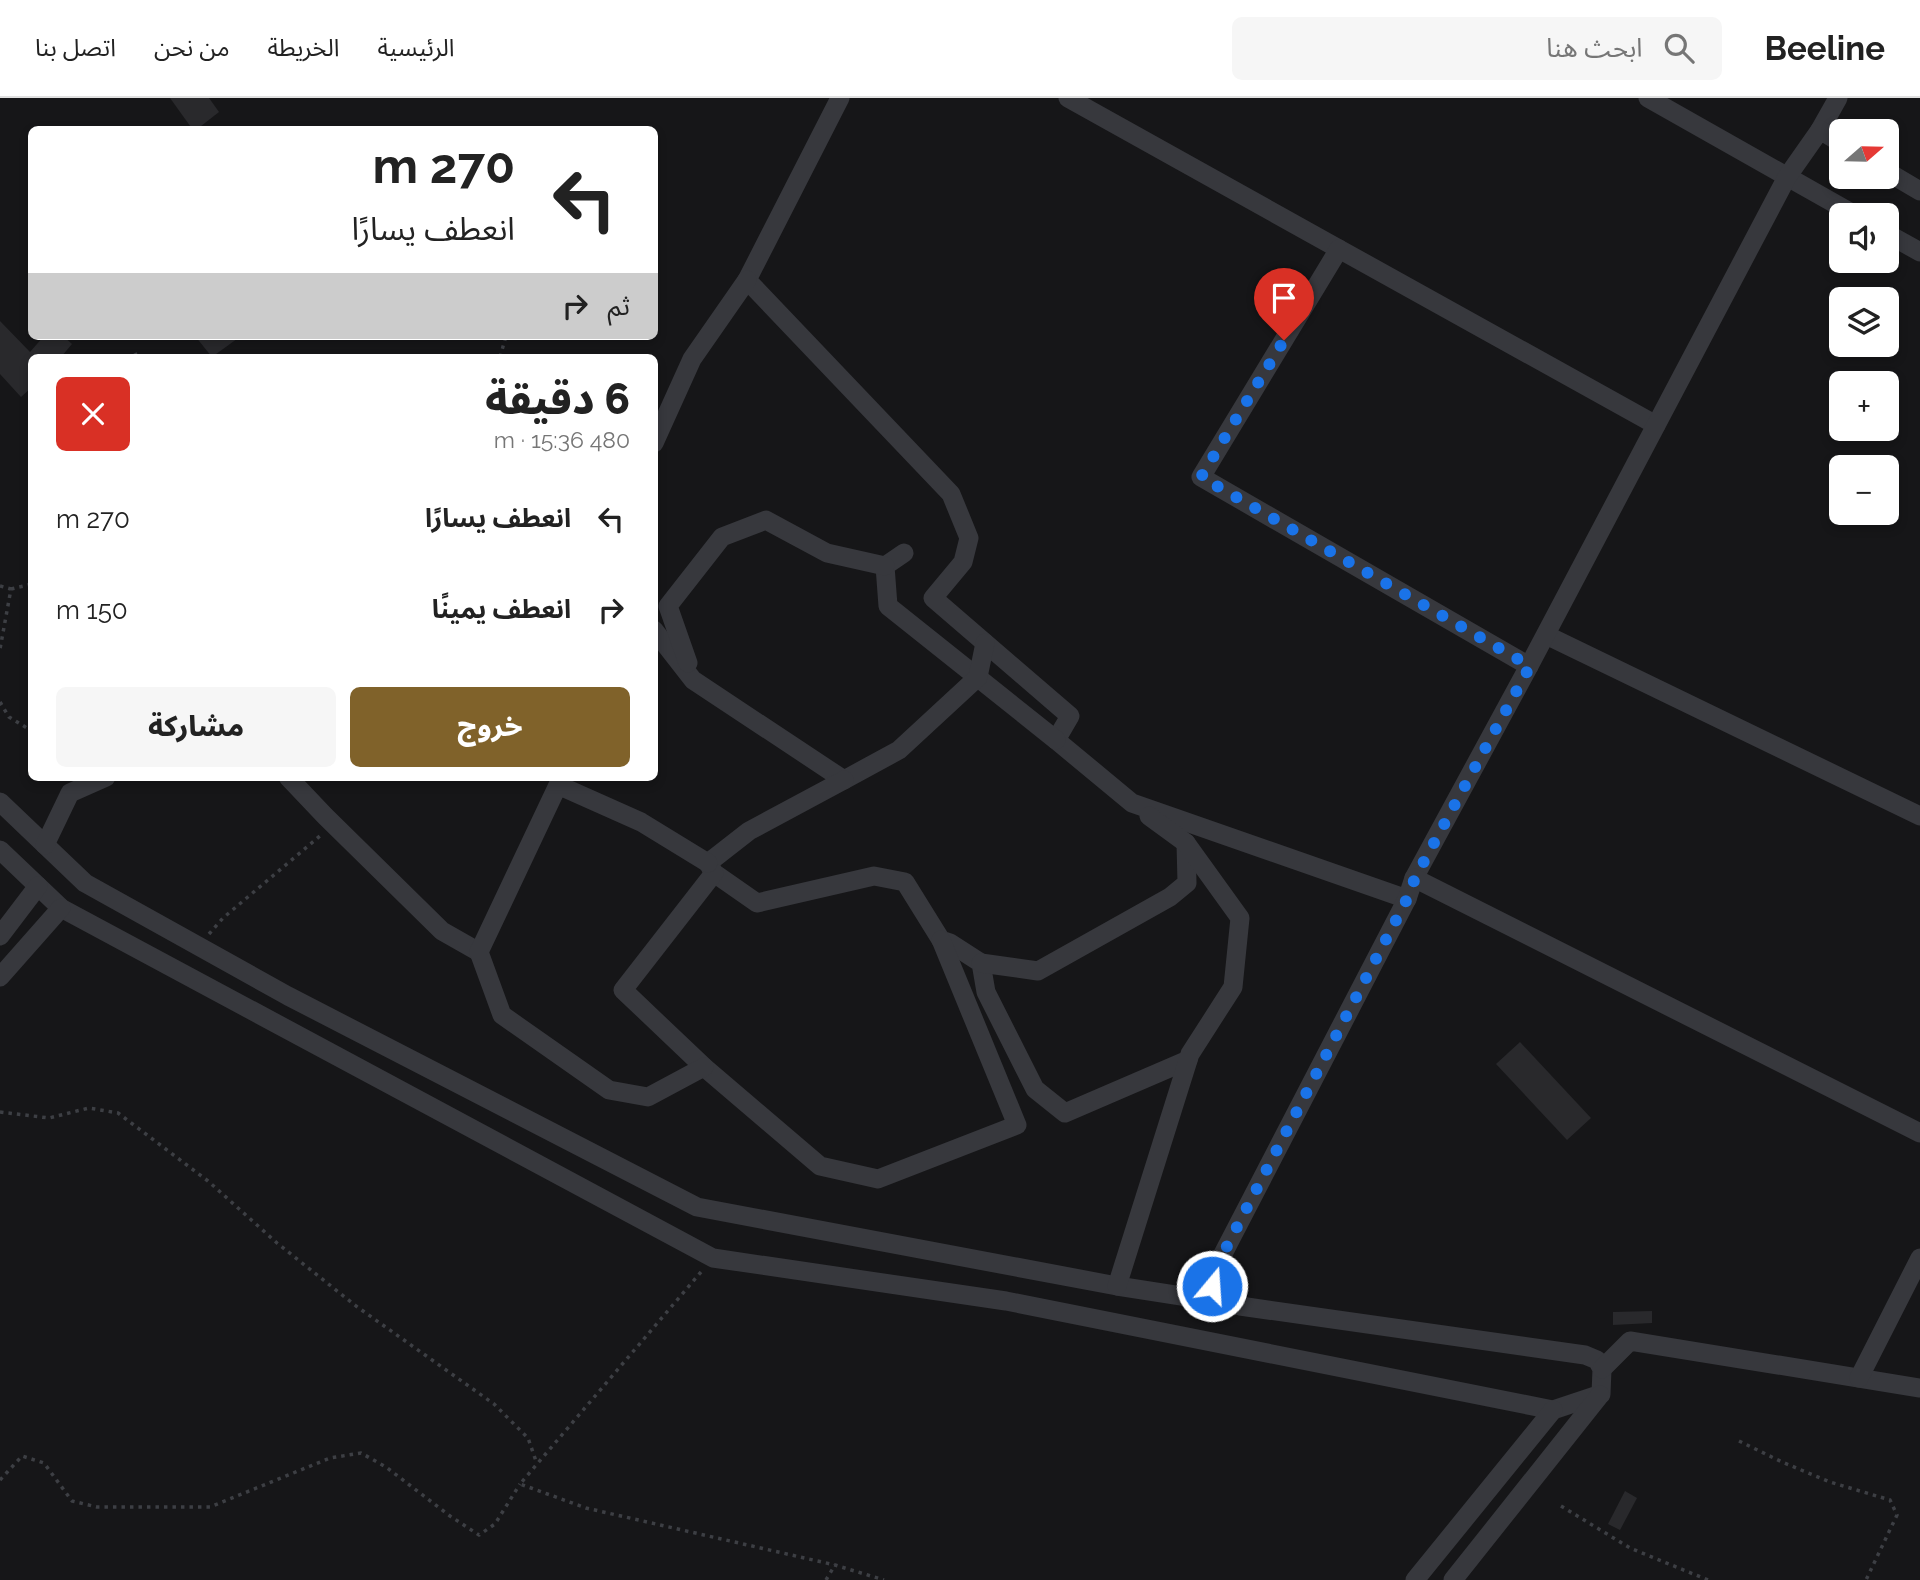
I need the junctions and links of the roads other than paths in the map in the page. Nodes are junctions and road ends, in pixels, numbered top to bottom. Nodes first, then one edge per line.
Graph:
1 (840, 98) edge
2 (1068, 98) edge
3 (1648, 98) edge
4 (1838, 98) edge
5 (1820, 130) junction
6 (1829, 136) edge
7 (1787, 177) junction
8 (1899, 179) edge
9 (1920, 191) edge
10 (1834, 203) edge
11 (1899, 240) edge
12 (1339, 248) junction
13 (1920, 252) edge
14 (747, 280) junction
15 (1657, 425) junction
16 (658, 434) edge
17 (904, 553) dead end
18 (885, 566) junction
19 (658, 635) edge
20 (1546, 635) junction
21 (985, 643) junction
22 (1530, 666) junction
23 (978, 677) junction
24 (693, 680) junction
25 (1056, 740) junction
26 (844, 780) junction
27 (97, 781) edge
28 (292, 781) edge
29 (0, 803) edge
30 (1132, 803) junction
31 (1918, 811) edge
32 (1186, 843) junction
33 (45, 845) junction
34 (0, 850) edge
35 (711, 868) junction
36 (1415, 878) junction
37 (38, 886) junction
38 (1407, 899) junction
39 (61, 908) junction
40 (0, 936) edge
41 (941, 940) junction
42 (479, 952) junction
43 (981, 963) junction
44 (0, 977) edge
45 (1188, 1060) junction
46 (704, 1067) junction
47 (1920, 1133) edge
48 (1920, 1258) edge
49 (1117, 1286) junction
50 (1240, 1306) junction
51 (1602, 1369) junction
52 (1859, 1378) junction
53 (1920, 1388) edge
54 (1601, 1394) junction
55 (1553, 1410) junction
56 (1415, 1580) edge
57 (1453, 1580) edge

1 - 14 street
2 - 12 street
3 - 7 street
4 - 5 street
5 - 6 street
5 - 7 street
7 - 10 street
7 - 15 street
8 - 9 street
11 - 13 street
12 - 15 street
12 - 22 street
14 - 16 street
14 - 21 street
15 - 20 street
17 - 18 street
18 - 23 street
18 - 24 street
19 - 24 street
20 - 22 street
20 - 31 street
21 - 23 street
21 - 25 street
22 - 36 street
23 - 25 street
23 - 26 street
24 - 26 street
25 - 30 street
26 - 35 street
27 - 33 street
28 - 42 street
29 - 33 street
30 - 32 street
30 - 38 street
32 - 43 street
32 - 45 street
33 - 49 street
34 - 37 street
35 - 41 street
35 - 42 street
35 - 46 street
36 - 38 street
36 - 47 street
37 - 39 street
37 - 40 street
38 - 50 street
39 - 44 street
39 - 55 street
41 - 43 street
41 - 46 street
42 - 46 street
43 - 45 street
45 - 49 street
48 - 52 street
49 - 50 street
50 - 51 street
51 - 52 street
51 - 54 street
52 - 53 street
54 - 55 street
54 - 57 street
55 - 56 street

